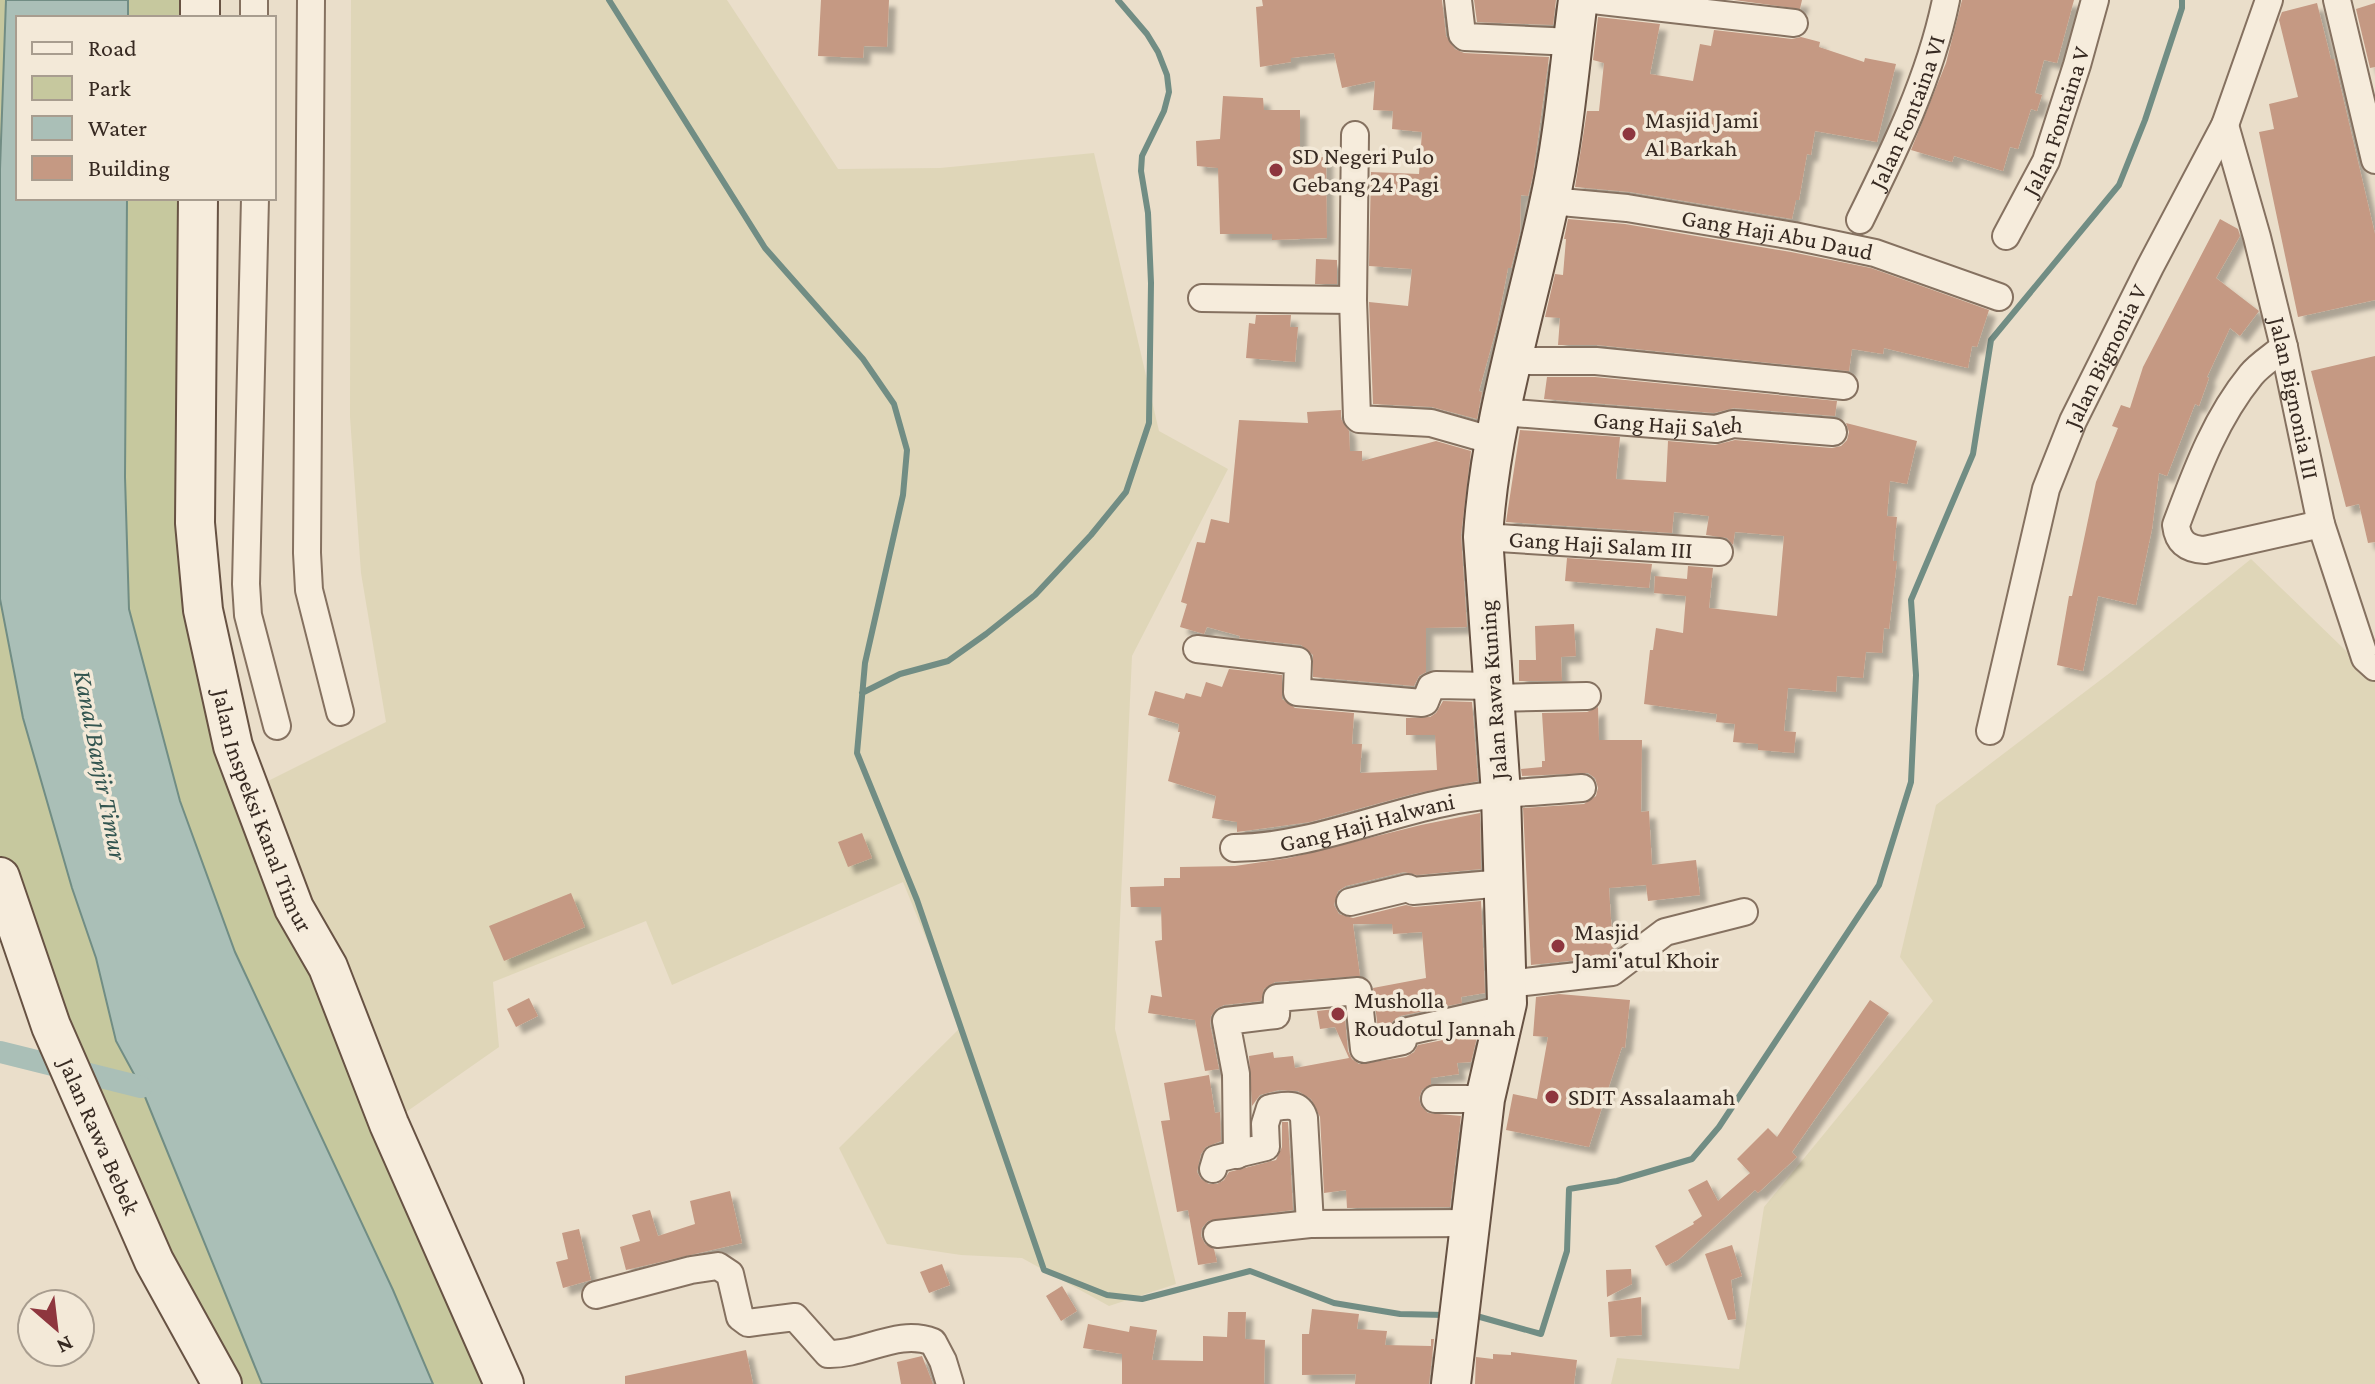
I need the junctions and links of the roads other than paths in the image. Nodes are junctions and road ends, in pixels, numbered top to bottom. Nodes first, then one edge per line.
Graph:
1 (311, 0) edge
2 (1458, 0) edge
3 (1578, 0) edge
4 (1593, 0) edge
5 (1946, 0) edge
6 (2095, 0) edge
7 (2269, 0) edge
8 (2337, 0) edge
9 (1794, 23) dead end
10 (1573, 42) junction
11 (2225, 125) junction
12 (1355, 135) dead end
13 (2375, 160) edge
14 (198, 200) edge
15 (255, 200) edge
16 (1550, 201) junction
17 (1860, 220) dead end
18 (2006, 236) dead end
19 (1999, 297) dead end
20 (1202, 298) dead end
21 (1353, 300) junction
22 (2284, 347) junction
23 (1513, 361) junction
24 (1844, 386) dead end
25 (1498, 426) junction
26 (1833, 432) dead end
27 (2321, 524) junction
28 (1483, 537) junction
29 (1719, 552) dead end
30 (1197, 649) dead end
31 (2375, 667) edge
32 (1492, 692) junction
33 (1587, 696) dead end
34 (340, 712) dead end
35 (277, 726) dead end
36 (1990, 731) dead end
37 (1582, 788) dead end
38 (1501, 794) junction
39 (1234, 848) dead end
40 (0, 877) edge
41 (1504, 883) junction
42 (1350, 902) dead end
43 (1744, 912) dead end
44 (1507, 996) junction
45 (1435, 1099) dead end
46 (1485, 1099) junction
47 (1237, 1155) junction
48 (1213, 1169) dead end
49 (1470, 1223) junction
50 (1310, 1224) junction
51 (1217, 1234) dead end
52 (596, 1295) dead end
53 (1453, 1368) edge
54 (222, 1384) edge
55 (504, 1384) edge
56 (950, 1384) edge

1 - 34 street
2 - 10 street
3 - 10 street, Jalan Rawa Kuning
4 - 9 street
5 - 17 street, Jalan Fontaina VI
6 - 18 street, Jalan Fontaina V
7 - 11 street, Jalan Bignonia V
8 - 13 street
10 - 16 street, Jalan Rawa Kuning
11 - 22 street, Jalan Bignonia III
11 - 36 street, Jalan Bignonia V
12 - 21 street
14 - 55 street, Jalan Inspeksi Kanal Timur
15 - 35 street
16 - 19 street, Gang Haji Abu Daud
16 - 23 street, Jalan Rawa Kuning
20 - 21 street
21 - 25 street, Gang Haji Saleh
22 - 27 street, Jalan Bignonia III
22 - 27 street
23 - 24 street
23 - 25 street, Jalan Rawa Kuning
25 - 26 street, Gang Haji Saleh
25 - 28 street, Jalan Rawa Kuning
27 - 31 street, Jalan Bignonia III
28 - 29 street, Gang Haji Salam III
28 - 32 street, Jalan Rawa Kuning
30 - 32 street
32 - 33 street
32 - 38 street, Jalan Rawa Kuning
37 - 38 street, Gang Haji Halwani
38 - 39 street, Gang Haji Halwani
38 - 41 street, Jalan Rawa Kuning
40 - 54 street, Jalan Rawa Bebek
41 - 42 street
41 - 44 street, Jalan Rawa Kuning
43 - 44 street
44 - 46 street, Jalan Rawa Kuning
44 - 47 street
45 - 46 street
46 - 49 street, Jalan Rawa Kuning
47 - 48 street
47 - 50 street
49 - 50 street
49 - 53 street, Jalan Rawa Kuning
50 - 51 street
52 - 56 street

